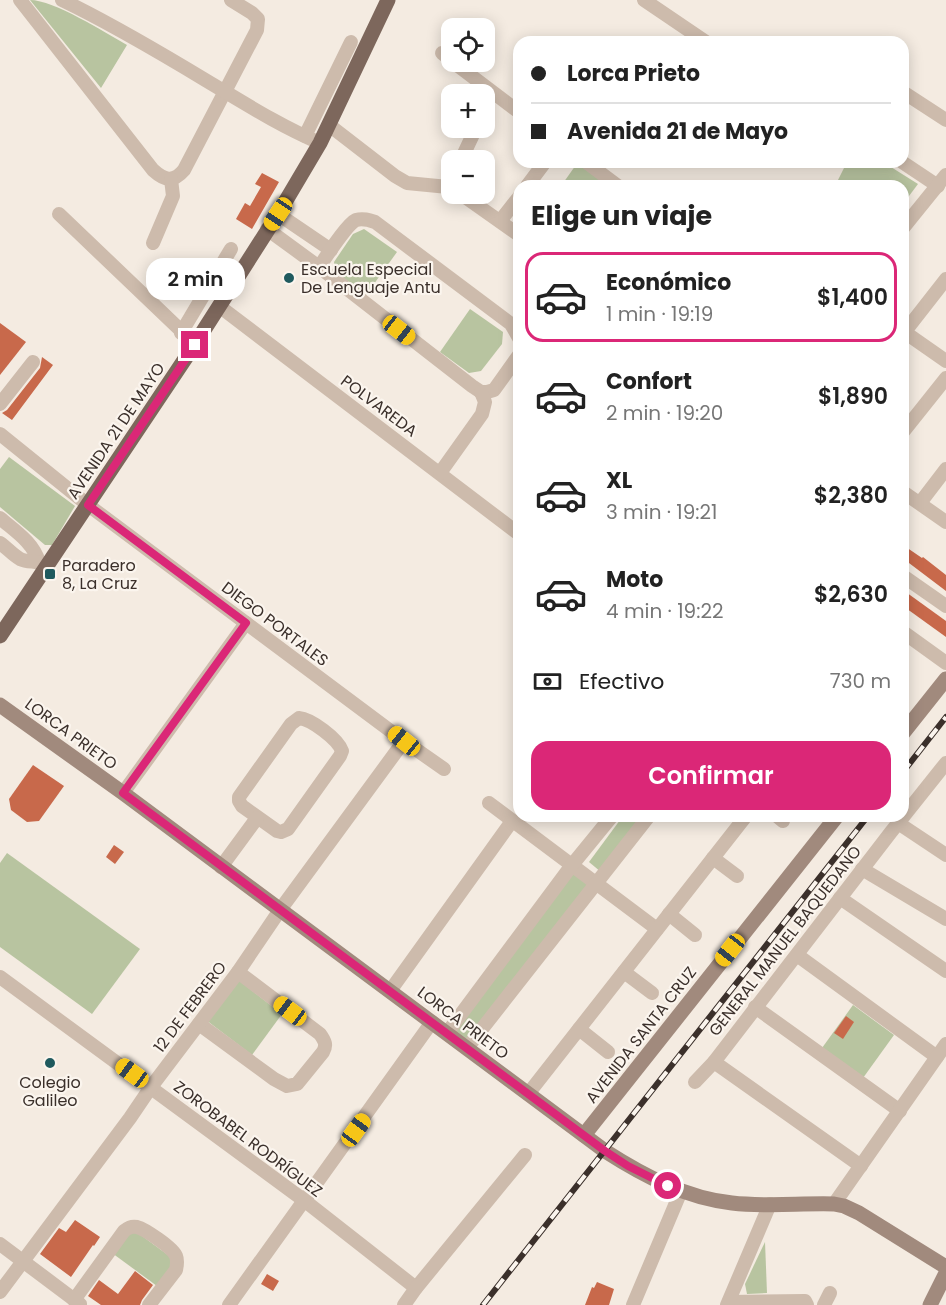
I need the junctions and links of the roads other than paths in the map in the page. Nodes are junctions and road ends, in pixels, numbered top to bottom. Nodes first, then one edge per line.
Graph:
1 (20, 0) edge
2 (62, 0) edge
3 (231, 0) edge
4 (388, 0) edge
5 (644, 0) edge
6 (697, 36) edge
7 (351, 42) dead end
8 (466, 72) edge
9 (481, 84) edge
10 (226, 92) junction
11 (495, 95) edge
12 (909, 96) edge
13 (513, 108) edge
14 (946, 120) edge
15 (328, 125) junction
16 (305, 136) junction
17 (320, 143) junction
18 (909, 165) edge
19 (594, 168) edge
20 (171, 179) junction
21 (610, 180) edge
22 (942, 180) edge
23 (441, 185) edge
24 (475, 204) edge
25 (513, 205) edge
26 (59, 214) dead end
27 (278, 214) junction
28 (500, 221) junction
29 (909, 221) edge
30 (267, 229) junction
31 (513, 231) edge
32 (153, 243) dead end
33 (231, 249) dead end
34 (331, 250) junction
35 (319, 267) junction
36 (946, 279) edge
37 (219, 306) junction
38 (909, 327) edge
39 (513, 328) edge
40 (181, 333) junction
41 (909, 336) edge
42 (195, 345) junction
43 (946, 361) edge
44 (33, 362) dead end
45 (513, 363) edge
46 (946, 378) edge
47 (481, 392) junction
48 (0, 405) edge
49 (909, 424) edge
50 (0, 434) edge
51 (946, 469) edge
52 (440, 473) junction
53 (909, 496) edge
54 (920, 504) junction
55 (88, 505) junction
56 (0, 518) edge
57 (946, 522) edge
58 (513, 529) edge
59 (0, 543) edge
60 (43, 564) junction
61 (909, 580) edge
62 (946, 606) edge
63 (246, 623) junction
64 (0, 636) edge
65 (909, 636) edge
66 (946, 663) edge
67 (946, 679) edge
68 (0, 705) edge
69 (909, 725) edge
70 (404, 741) junction
71 (946, 763) edge
72 (444, 769) dead end
73 (123, 793) junction
74 (489, 803) dead end
75 (909, 809) edge
76 (257, 818) junction
77 (512, 820) joint
78 (515, 822) edge
79 (607, 822) edge
80 (644, 822) edge
81 (741, 822) edge
82 (832, 822) edge
83 (898, 823) joint
84 (946, 855) edge
85 (713, 858) junction
86 (572, 865) junction
87 (222, 867) junction
88 (862, 869) junction
89 (737, 876) dead end
90 (597, 884) junction
91 (840, 898) junction
92 (280, 910) junction
93 (669, 914) junction
94 (946, 919) edge
95 (657, 929) junction
96 (695, 935) dead end
97 (797, 955) junction
98 (946, 971) edge
99 (238, 972) junction
100 (624, 972) junction
101 (0, 977) edge
102 (390, 991) junction
103 (652, 993) dead end
104 (755, 1007) junction
105 (432, 1022) junction
106 (199, 1024) junction
107 (579, 1029) junction
108 (447, 1033) junction
109 (946, 1044) edge
110 (467, 1048) junction
111 (608, 1052) dead end
112 (937, 1057) junction
113 (714, 1062) junction
114 (695, 1082) dead end
115 (151, 1087) junction
116 (528, 1094) junction
117 (900, 1111) junction
118 (584, 1136) junction
119 (525, 1155) dead end
120 (861, 1166) junction
121 (681, 1191) junction
122 (304, 1201) junction
123 (770, 1204) junction
124 (834, 1204) junction
125 (0, 1244) edge
126 (23, 1261) junction
127 (946, 1267) edge
128 (946, 1273) edge
129 (417, 1288) junction
130 (0, 1292) edge
131 (78, 1303) edge
132 (728, 1303) edge
133 (149, 1305) edge
134 (229, 1305) edge
135 (404, 1305) edge
136 (633, 1305) edge
137 (807, 1305) edge
138 (930, 1305) edge

1 - 20 street
2 - 10 street
3 - 10 street
4 - 15 main road, AVENIDA 21 DE MAYO
5 - 6 street
7 - 16 street
8 - 9 street
10 - 16 street
10 - 20 street
11 - 13 street
12 - 14 street
15 - 17 main road, AVENIDA 21 DE MAYO
15 - 23 street
16 - 17 street
17 - 27 main road, AVENIDA 21 DE MAYO
18 - 22 street
19 - 21 street
20 - 32 street
22 - 29 street
24 - 28 street
25 - 28 street
26 - 40 street
27 - 30 main road, AVENIDA 21 DE MAYO
27 - 34 street
28 - 31 street
30 - 35 street
30 - 37 main road, AVENIDA 21 DE MAYO
33 - 40 street
34 - 35 street
34 - 39 street
35 - 47 street
36 - 38 street
37 - 42 main road, AVENIDA 21 DE MAYO
37 - 52 street, POLVAREDA
40 - 42 street
41 - 43 street
42 - 55 main road, AVENIDA 21 DE MAYO
44 - 48 street
45 - 47 street
46 - 49 street
47 - 52 street
50 - 55 street, DIEGO PORTALES
51 - 54 street
52 - 58 street, POLVAREDA
53 - 54 street
54 - 57 street
55 - 60 main road, AVENIDA 21 DE MAYO
55 - 63 street, DIEGO PORTALES
56 - 60 street
59 - 60 street
60 - 64 main road, AVENIDA 21 DE MAYO
61 - 62 street
63 - 70 street, DIEGO PORTALES
63 - 73 street
65 - 66 street
67 - 69 main road
68 - 73 main road, LORCA PRIETO
70 - 72 street, DIEGO PORTALES
70 - 92 street, 12 DE FEBRERO
71 - 75 street, GENERAL MANUEL BAQUEDANO
73 - 87 main road, LORCA PRIETO
74 - 77 street
76 - 76 street
76 - 87 street
77 - 102 street
78 - 86 street
79 - 86 street
80 - 90 street
81 - 85 street
82 - 118 main road, AVENIDA SANTA CRUZ
83 - 84 street
83 - 88 street, GENERAL MANUEL BAQUEDANO
85 - 89 street
85 - 93 street
86 - 90 street
86 - 108 street
87 - 92 main road, LORCA PRIETO
88 - 91 street, GENERAL MANUEL BAQUEDANO
88 - 94 street
90 - 95 street
90 - 110 street
91 - 97 street, GENERAL MANUEL BAQUEDANO
91 - 98 street
92 - 99 street, 12 DE FEBRERO
92 - 102 main road, LORCA PRIETO
93 - 95 street
93 - 96 street
95 - 100 street
97 - 104 street, GENERAL MANUEL BAQUEDANO
97 - 112 street
99 - 106 street, 12 DE FEBRERO
99 - 106 street
100 - 103 street
100 - 107 street
101 - 115 street, ZOROBABEL RODRÍGUEZ
102 - 105 main road, LORCA PRIETO
104 - 113 street, GENERAL MANUEL BAQUEDANO
104 - 117 street
105 - 108 main road, LORCA PRIETO
105 - 122 street
106 - 115 street, 12 DE FEBRERO
107 - 111 street
107 - 116 street
108 - 110 main road, LORCA PRIETO
109 - 112 street
110 - 116 main road, LORCA PRIETO
112 - 117 street
113 - 114 street, GENERAL MANUEL BAQUEDANO
113 - 120 street
115 - 122 street, ZOROBABEL RODRÍGUEZ
115 - 126 street, 12 DE FEBRERO
116 - 118 main road, LORCA PRIETO
117 - 120 street
118 - 121 main road, LORCA PRIETO
119 - 129 street
120 - 124 street
121 - 123 main road, LORCA PRIETO
121 - 136 street
122 - 129 street, ZOROBABEL RODRÍGUEZ
122 - 134 street
123 - 124 main road, LORCA PRIETO
123 - 132 street
124 - 127 main road, LORCA PRIETO
125 - 126 street
126 - 130 street, 12 DE FEBRERO
126 - 131 street
128 - 138 main road
129 - 135 street
131 - 133 street
132 - 137 street

